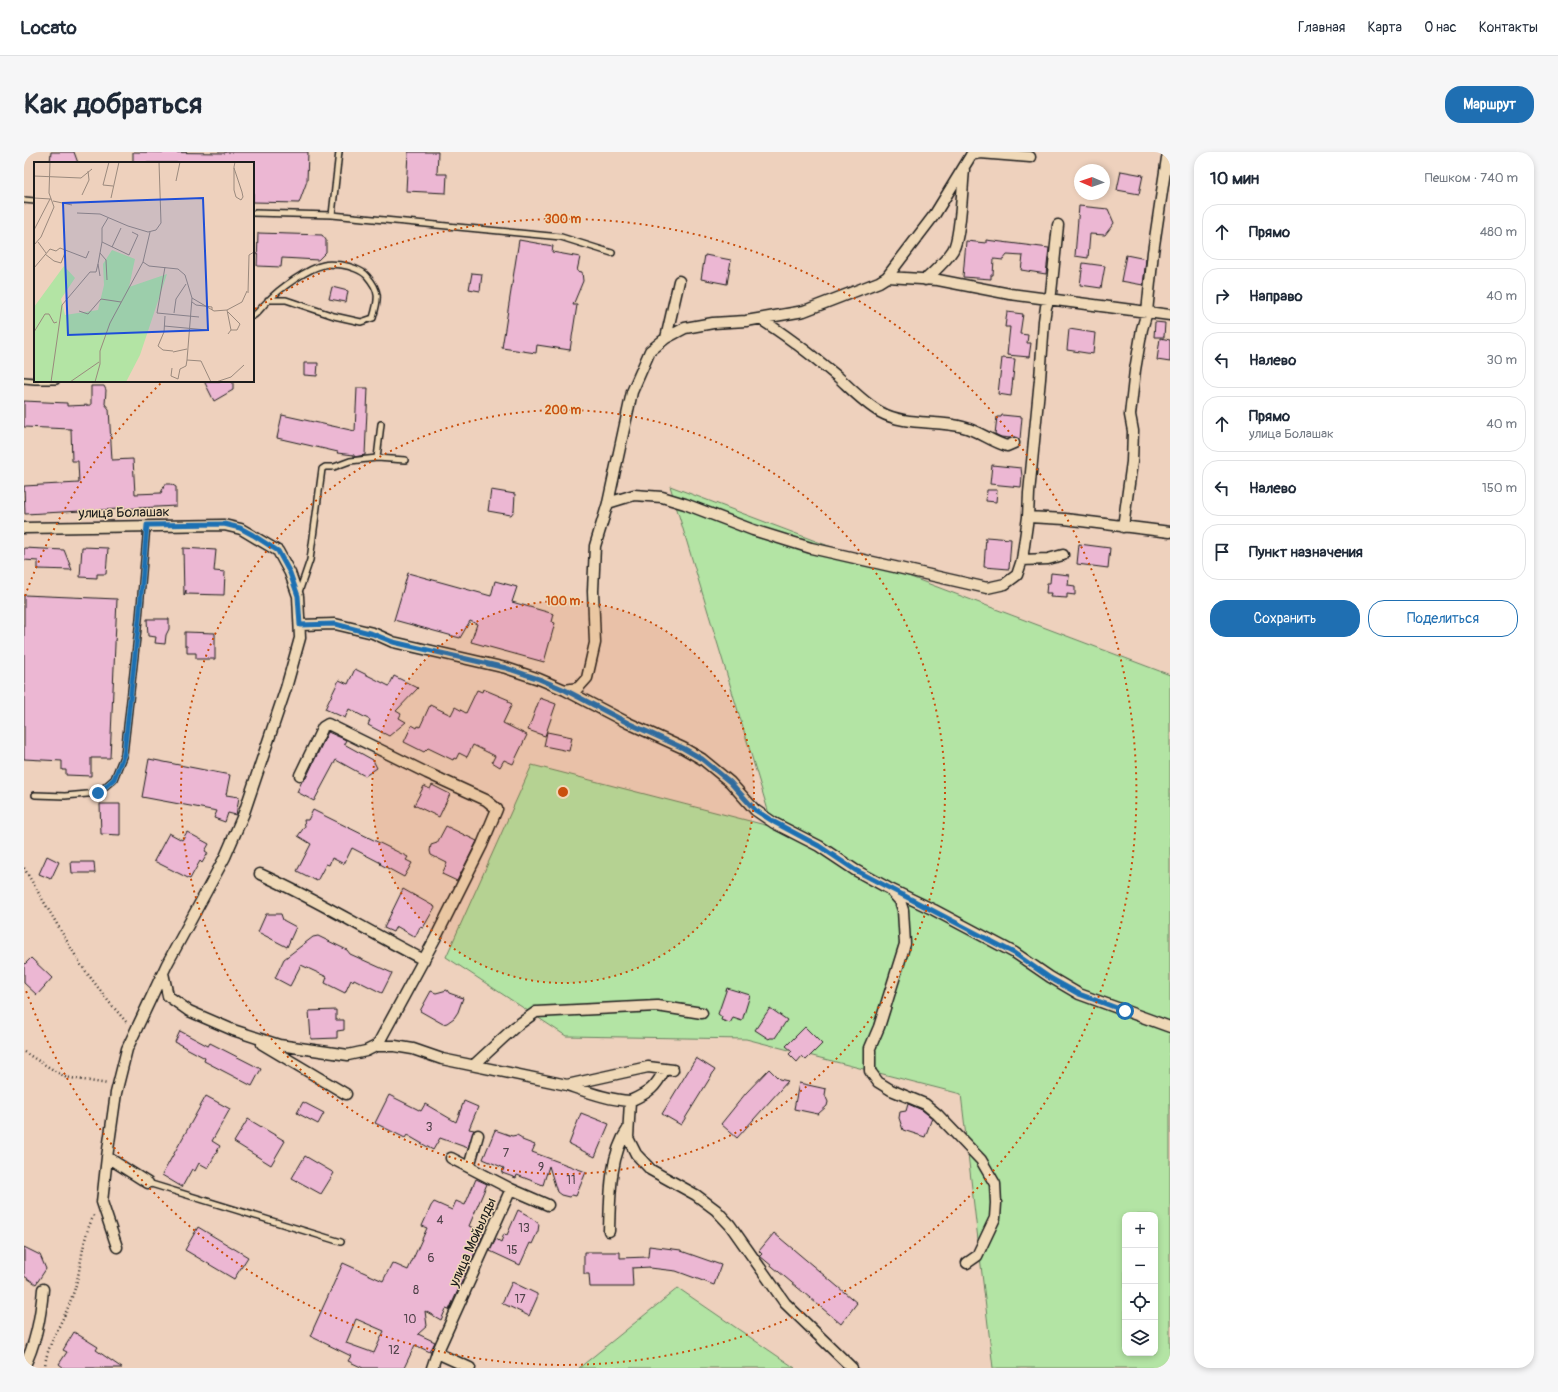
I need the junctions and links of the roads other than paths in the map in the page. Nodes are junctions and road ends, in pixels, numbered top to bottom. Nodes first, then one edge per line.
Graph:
1 (339, 152) edge
2 (970, 153) edge
3 (1030, 157) dead end
4 (1167, 158) dead end
5 (964, 167) junction
6 (24, 200) edge
7 (34, 201) edge
8 (254, 214) edge
9 (332, 215) junction
10 (1058, 225) dead end
11 (612, 253) dead end
12 (887, 277) junction
13 (925, 280) junction
14 (679, 281) dead end
15 (1049, 299) junction
16 (268, 300) junction
17 (1147, 312) junction
18 (1170, 315) edge
19 (254, 316) edge
20 (760, 319) junction
21 (666, 338) junction
22 (24, 380) edge
23 (34, 381) edge
24 (381, 424) dead end
25 (1014, 443) dead end
26 (376, 458) junction
27 (405, 460) dead end
28 (608, 503) junction
29 (1028, 517) junction
30 (147, 525) junction
31 (1123, 527) junction
32 (24, 528) edge
33 (1170, 532) edge
34 (1064, 555) dead end
35 (1022, 560) junction
36 (298, 596) junction
37 (300, 625) junction
38 (565, 690) junction
39 (300, 775) dead end
40 (35, 796) dead end
41 (260, 874) dead end
42 (888, 888) junction
43 (424, 960) junction
44 (163, 973) junction
45 (702, 1013) dead end
46 (1170, 1027) edge
47 (252, 1037) junction
48 (376, 1046) junction
49 (474, 1065) junction
50 (567, 1085) junction
51 (346, 1094) dead end
52 (630, 1101) junction
53 (628, 1129) junction
54 (478, 1135) dead end
55 (107, 1157) junction
56 (451, 1158) dead end
57 (469, 1167) junction
58 (148, 1183) joint
59 (511, 1189) junction
60 (548, 1205) dead end
61 (609, 1231) dead end
62 (341, 1242) dead end
63 (116, 1247) dead end
64 (967, 1263) dead end
65 (43, 1289) dead end
66 (437, 1353) junction
67 (24, 1367) edge
68 (432, 1368) edge
69 (470, 1368) edge
70 (852, 1368) edge

1 - 9 lane
2 - 3 street
2 - 5 street
4 - 17 street
5 - 12 street
5 - 13 street
6 - 7 lane
8 - 9 lane
9 - 11 lane
10 - 15 street
12 - 13 street
12 - 20 street
13 - 15 street
14 - 21 street
15 - 17 street
15 - 29 street
16 - 16 lane
16 - 19 lane
17 - 18 street
17 - 31 street
20 - 21 street
20 - 25 street
21 - 28 street
22 - 23 lane
24 - 26 lane
26 - 27 lane
26 - 36 lane
28 - 35 street
28 - 38 street
29 - 31 street
29 - 35 street
30 - 32 street, улица Болашак
30 - 36 street, улица Болашак
30 - 40 lane
31 - 33 street
34 - 35 street
36 - 37 street, улица Болашак
37 - 38 street
37 - 44 street, улица Болашак
38 - 42 street
39 - 43 street
41 - 43 street
42 - 46 street
42 - 64 street
43 - 48 street
44 - 47 street
44 - 55 street, улица Болашак
45 - 49 street
47 - 48 street
47 - 51 street
48 - 49 street
49 - 50 street
50 - 52 street
50 - 52 street
52 - 53 street
53 - 61 street
53 - 70 street
54 - 57 street
55 - 58 street
55 - 63 street, улица Болашак
56 - 57 street, улица Мойылды
57 - 59 street, улица Мойылды
58 - 62 lane
59 - 60 street
59 - 66 street, улица Мойылды
65 - 67 street
66 - 68 street, улица Мойылды
66 - 69 street

